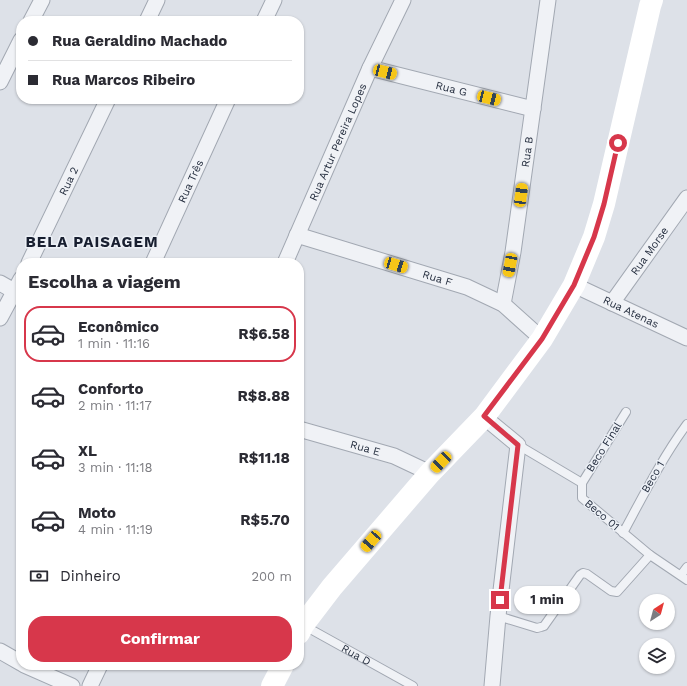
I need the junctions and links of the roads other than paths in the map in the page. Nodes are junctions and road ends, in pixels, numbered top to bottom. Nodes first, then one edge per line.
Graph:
1 (42, 0) edge
2 (157, 0) edge
3 (274, 0) edge
4 (403, 0) edge
5 (548, 0) edge
6 (652, 0) edge
7 (34, 16) edge
8 (149, 16) edge
9 (266, 16) edge
10 (16, 50) edge
11 (370, 68) junction
12 (0, 82) edge
13 (106, 104) edge
14 (226, 104) edge
15 (533, 109) junction
16 (687, 198) edge
17 (297, 235) junction
18 (31, 258) edge
19 (155, 258) edge
20 (287, 258) edge
21 (0, 283) edge
22 (574, 285) junction
23 (16, 287) edge
24 (16, 293) edge
25 (612, 303) junction
26 (503, 304) junction
27 (0, 318) edge
28 (687, 338) edge
29 (542, 339) junction
30 (626, 412) dead end
31 (484, 416) junction
32 (687, 424) edge
33 (304, 430) edge
34 (518, 445) junction
35 (430, 473) junction
36 (582, 483) junction
37 (582, 498) joint
38 (623, 533) junction
39 (650, 555) junction
40 (687, 567) edge
41 (684, 578) edge
42 (498, 616) junction
43 (304, 622) edge
44 (304, 629) edge
45 (0, 651) edge
46 (16, 660) edge
47 (35, 670) edge
48 (98, 670) edge
49 (280, 670) edge
50 (72, 686) edge
51 (90, 686) edge
52 (272, 686) edge
53 (413, 686) edge
54 (492, 686) edge

1 - 7 street
2 - 8 street
3 - 9 street
4 - 11 street, Rua Artur Pereira Lopes
5 - 15 street, Rua B
6 - 22 street
10 - 12 street
11 - 15 street, Rua G
11 - 17 street, Rua Artur Pereira Lopes
13 - 18 street, Rua 2
14 - 19 street, Rua Três
15 - 26 street, Rua B
16 - 25 street, Rua Morse
17 - 20 street, Rua Artur Pereira Lopes
17 - 26 street, Rua F
21 - 23 street
22 - 25 street, Rua Atenas
22 - 29 street
24 - 27 street
25 - 28 street, Rua Atenas
26 - 29 street, Rua F
29 - 31 street
30 - 36 lane, Beco Final
31 - 34 street
31 - 35 street
32 - 38 lane, Beco 1
33 - 35 street, Rua E
34 - 36 lane, Beco Final
34 - 42 street
35 - 43 street
36 - 37 lane, Beco Final
37 - 38 lane, Beco 01
38 - 39 lane, Beco 01
39 - 41 lane, Beco 01
39 - 42 lane
40 - 41 lane
42 - 54 street
44 - 53 lane, Rua D
45 - 46 street
47 - 50 street
48 - 51 street
49 - 52 street

